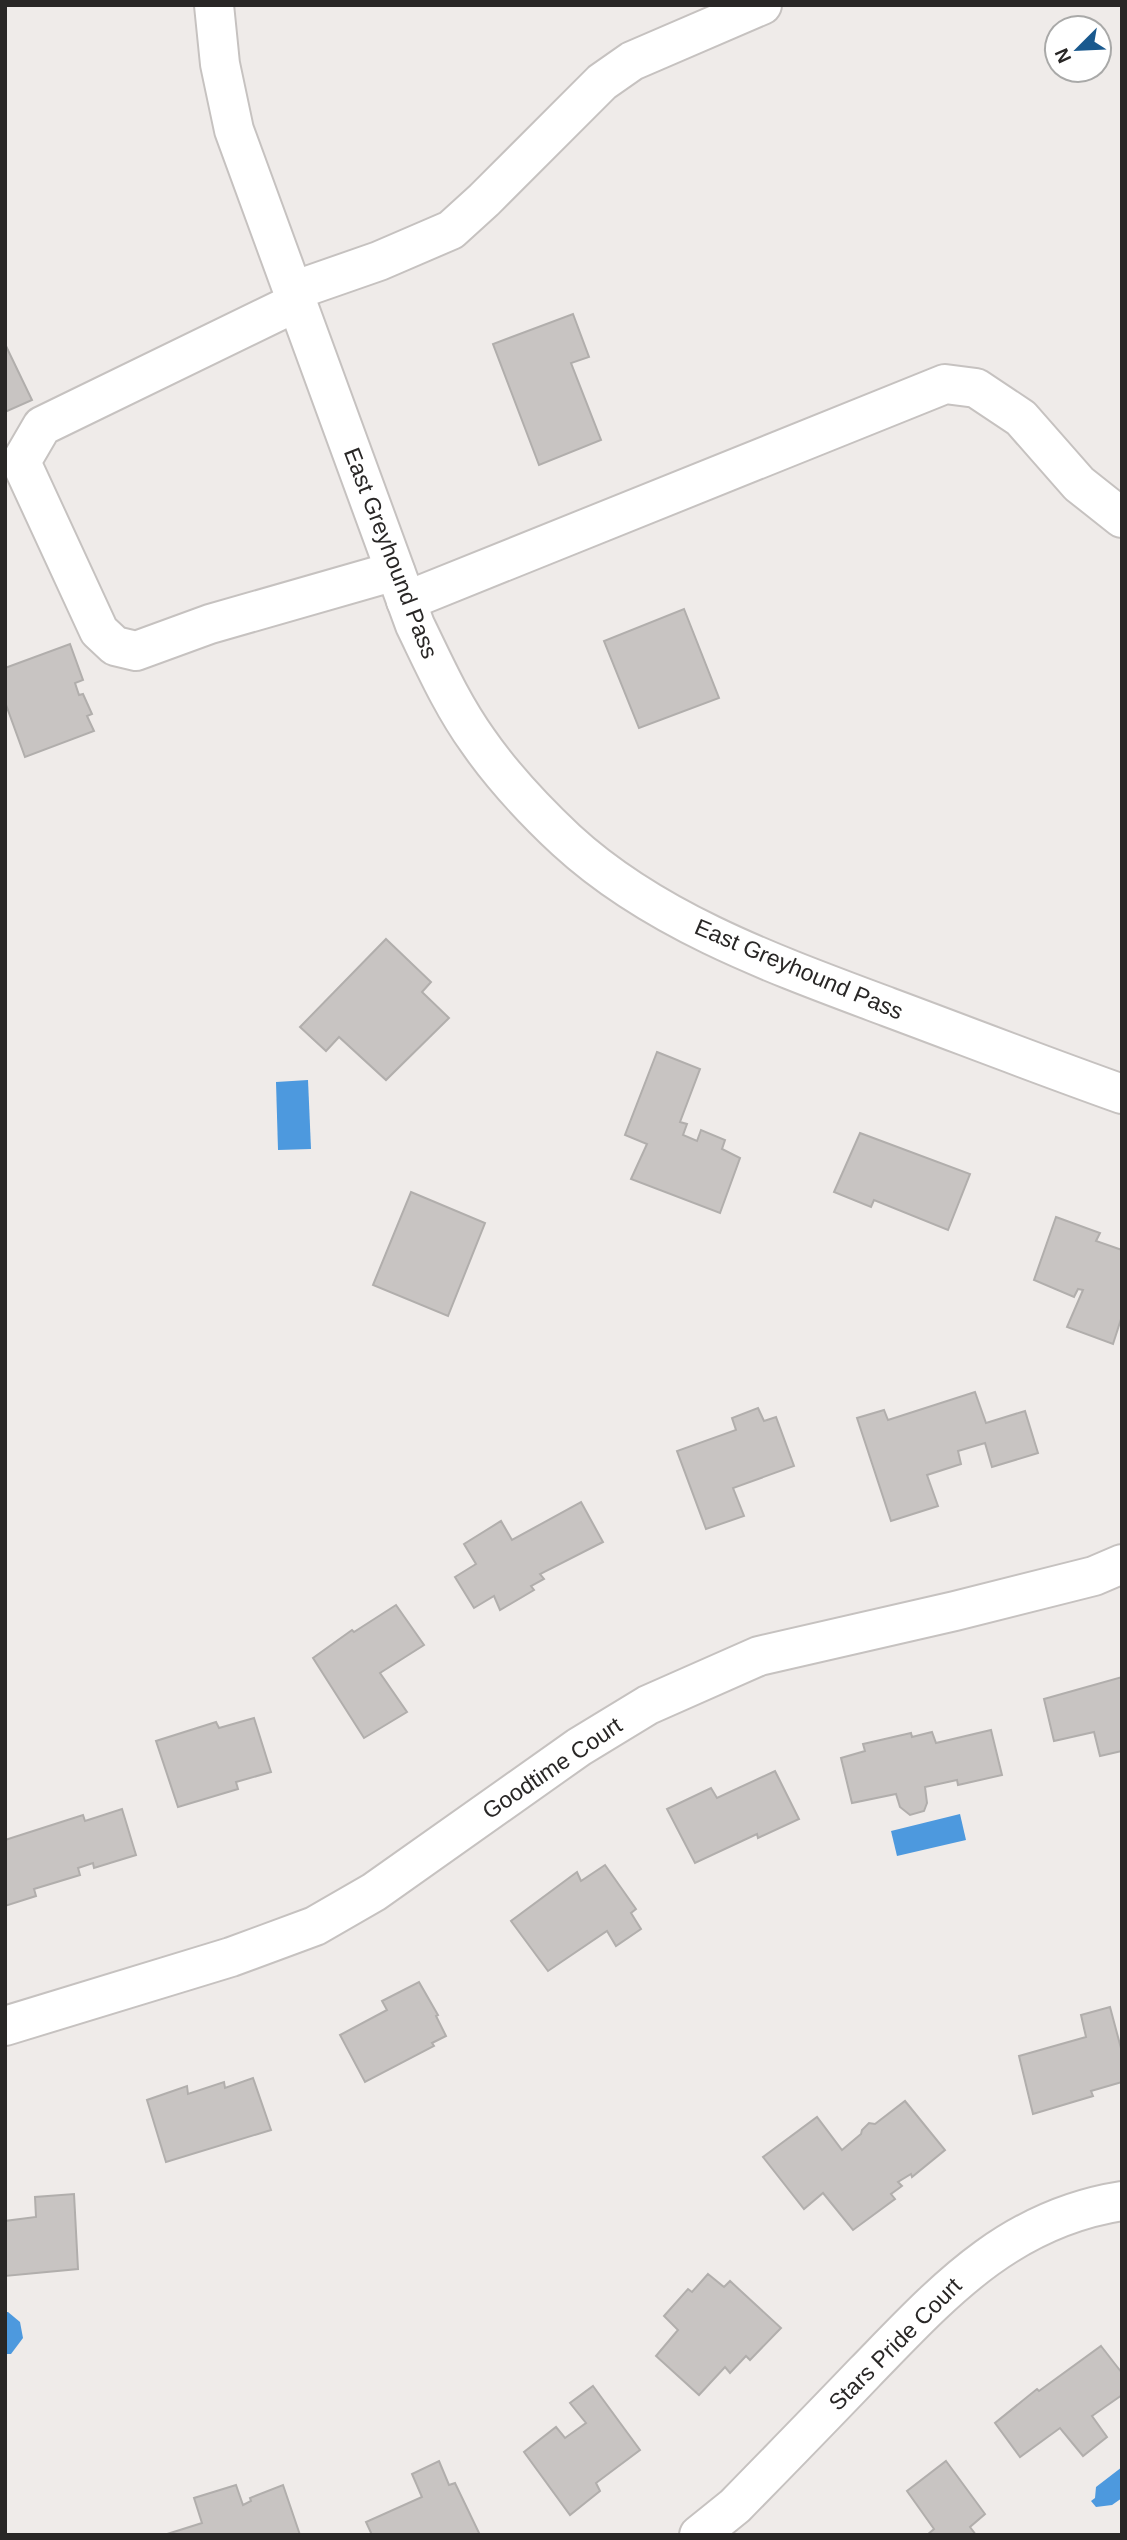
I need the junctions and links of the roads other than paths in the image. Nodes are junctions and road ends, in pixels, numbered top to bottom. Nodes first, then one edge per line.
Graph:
1 (214, 5) edge
2 (762, 5) edge
3 (295, 297) junction
4 (1122, 518) edge
5 (401, 586) junction
6 (1122, 1094) edge
7 (1122, 1564) edge
8 (5, 2026) edge
9 (1122, 2202) edge
10 (699, 2535) edge

1 - 3 street, East Greyhound Pass
2 - 3 street
3 - 5 street, East Greyhound Pass
3 - 5 street
4 - 5 street
5 - 6 street, East Greyhound Pass
7 - 8 street, Goodtime Court
9 - 10 street, Stars Pride Court

